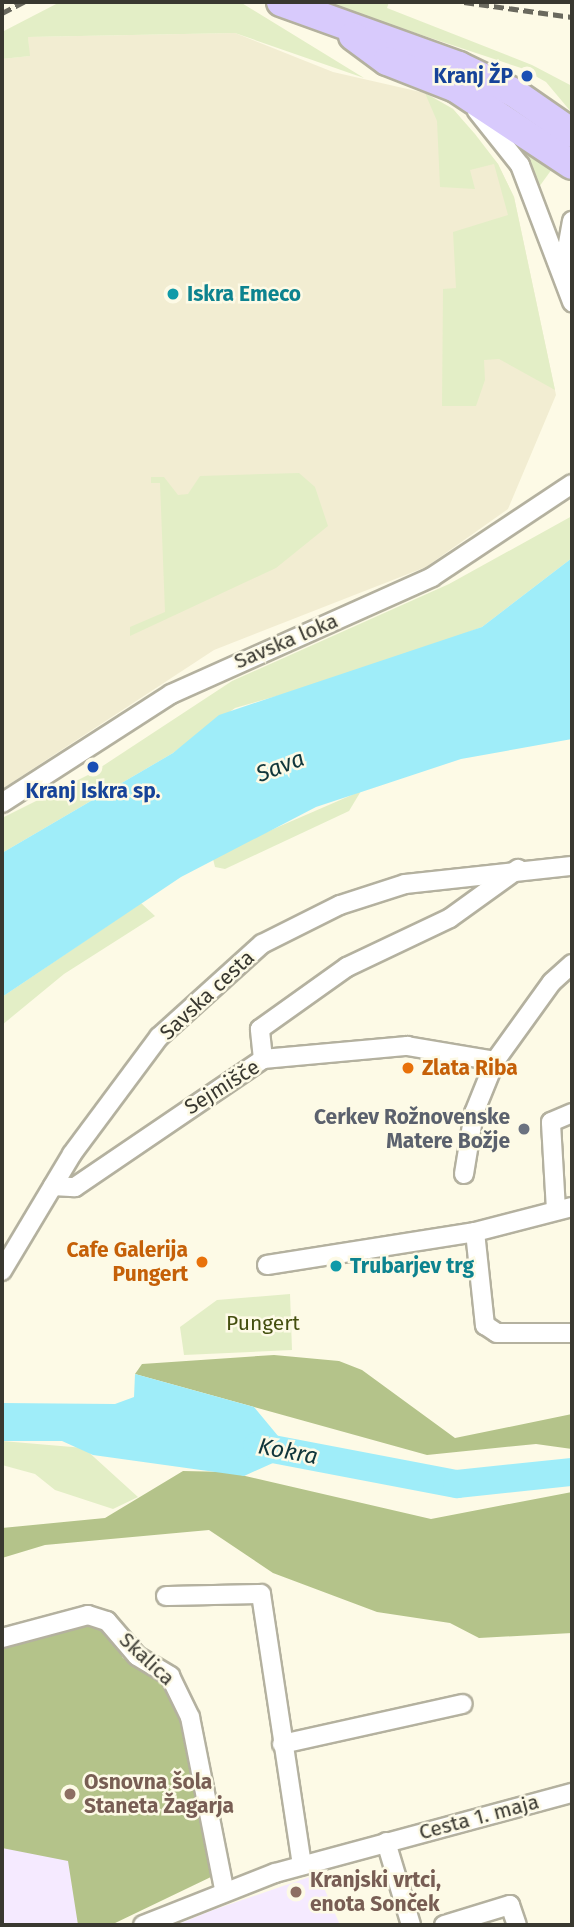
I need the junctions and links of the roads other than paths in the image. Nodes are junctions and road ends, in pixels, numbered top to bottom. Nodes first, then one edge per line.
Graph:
1 (281, 2) edge
2 (343, 29) junction
3 (456, 88) junction
4 (572, 134) edge
5 (572, 165) edge
6 (572, 221) edge
7 (564, 285) junction
8 (572, 302) edge
9 (572, 484) edge
10 (2, 803) edge
11 (572, 866) edge
12 (518, 869) junction
13 (572, 964) edge
14 (263, 1059) junction
15 (495, 1061) junction
16 (572, 1113) edge
17 (464, 1174) dead end
18 (53, 1186) junction
19 (564, 1209) edge
20 (475, 1232) junction
21 (267, 1265) dead end
22 (2, 1271) edge
23 (572, 1333) edge
24 (166, 1596) dead end
25 (2, 1638) edge
26 (463, 1704) dead end
27 (282, 1744) junction
28 (572, 1793) edge
29 (386, 1842) junction
30 (302, 1865) junction
31 (224, 1889) junction
32 (143, 1925) edge
33 (411, 1925) edge
34 (444, 1925) edge
35 (517, 1925) edge

1 - 2 main road
2 - 3 main road
2 - 4 main road
3 - 5 main road
3 - 7 street
6 - 7 street
7 - 8 street
9 - 10 street, Savska loka
11 - 12 street, Savska cesta
12 - 14 street
12 - 18 street, Savska cesta
13 - 15 street
14 - 15 street, Sejmišče
14 - 18 street, Sejmišče
15 - 17 street
16 - 19 street
18 - 22 street, Savska cesta
19 - 20 street
20 - 21 street
20 - 23 street
24 - 27 street
25 - 31 street, Skalica
26 - 27 street
27 - 30 street
28 - 29 street, Cesta 1. maja
29 - 30 street, Cesta 1. maja
29 - 33 street
30 - 31 street, Cesta 1. maja
31 - 32 street, Cesta 1. maja
34 - 35 street

